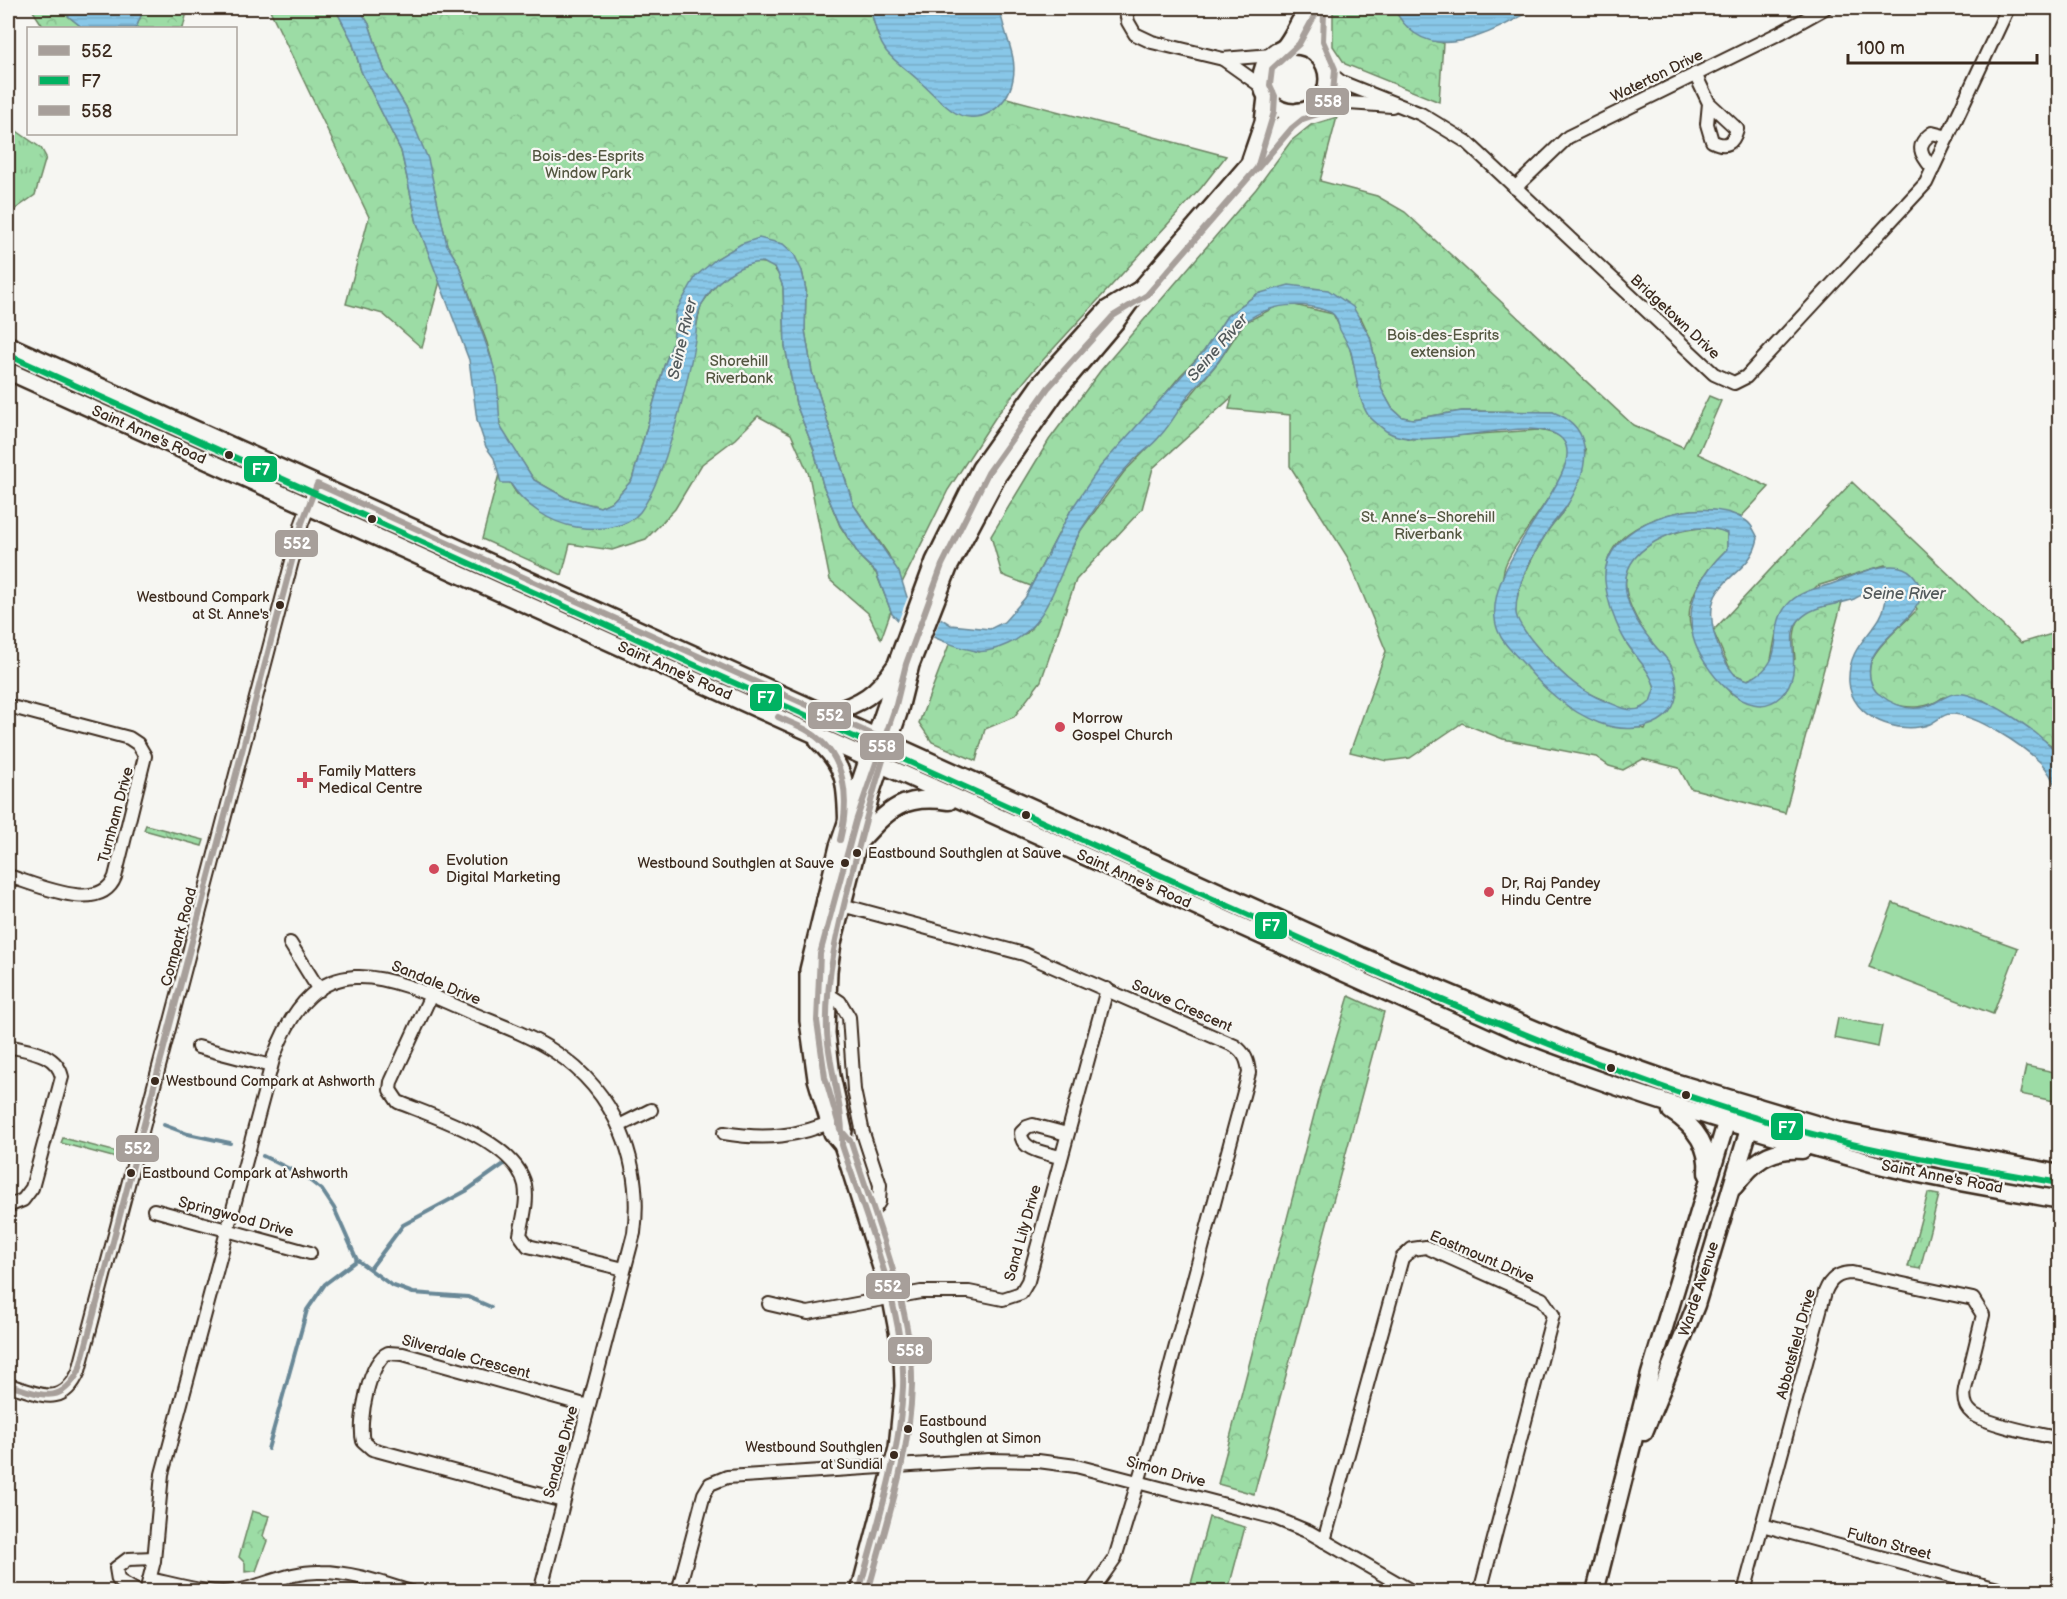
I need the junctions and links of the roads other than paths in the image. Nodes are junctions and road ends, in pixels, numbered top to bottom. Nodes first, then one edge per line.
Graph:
1 (1125, 8) edge
2 (1308, 8) edge
3 (1825, 8) edge
4 (2008, 8) edge
5 (1277, 52) junction
6 (1317, 55) junction
7 (1223, 59) junction
8 (1326, 70) junction
9 (1695, 74) junction
10 (1264, 92) junction
11 (1319, 101) junction
12 (1709, 103) dead end
13 (1400, 106) junction
14 (1299, 111) junction
15 (1948, 136) junction
16 (1250, 163) junction
17 (1933, 169) junction
18 (1515, 188) junction
19 (1140, 289) junction
20 (8, 345) edge
21 (8, 371) edge
22 (317, 484) junction
23 (308, 506) junction
24 (901, 664) junction
25 (8, 706) edge
26 (828, 714) junction
27 (809, 732) junction
28 (882, 740) junction
29 (874, 762) junction
30 (970, 804) junction
31 (847, 818) junction
32 (860, 842) junction
33 (8, 876) edge
34 (823, 900) junction
35 (844, 906) junction
36 (290, 943) dead end
37 (1107, 989) junction
38 (319, 990) junction
39 (828, 994) junction
40 (431, 995) junction
41 (8, 1046) edge
42 (198, 1047) dead end
43 (271, 1066) junction
44 (1655, 1100) junction
45 (1733, 1100) junction
46 (1755, 1107) junction
47 (651, 1110) dead end
48 (834, 1121) junction
49 (1725, 1122) junction
50 (619, 1126) junction
51 (1748, 1129) junction
52 (724, 1133) dead end
53 (1066, 1134) junction
54 (1836, 1152) junction
55 (1060, 1157) junction
56 (2060, 1174) edge
57 (1729, 1192) junction
58 (1703, 1197) junction
59 (2060, 1200) edge
60 (8, 1206) edge
61 (154, 1210) dead end
62 (867, 1222) junction
63 (227, 1230) junction
64 (310, 1253) dead end
65 (624, 1269) junction
66 (891, 1299) junction
67 (769, 1304) dead end
68 (8, 1385) edge
69 (588, 1406) junction
70 (2060, 1439) edge
71 (893, 1466) junction
72 (1629, 1466) junction
73 (1139, 1480) junction
74 (563, 1501) junction
75 (1762, 1525) junction
76 (1324, 1541) junction
77 (154, 1558) junction
78 (148, 1585) edge
79 (138, 1592) edge
80 (411, 1592) edge
81 (540, 1592) edge
82 (678, 1592) edge
83 (859, 1592) edge
84 (1091, 1592) edge
85 (1413, 1592) edge
86 (1480, 1592) edge
87 (1595, 1592) edge
88 (1744, 1592) edge
89 (2009, 1592) edge

1 - 7 street
2 - 5 street
2 - 6 street
3 - 9 street, Waterton Drive
4 - 15 street, Bridgetown Drive
5 - 6 street
5 - 7 street
5 - 10 street
6 - 8 street
7 - 10 street
8 - 11 street
8 - 13 street, Bridgetown Drive
9 - 12 street
9 - 18 street, Waterton Drive
10 - 14 street
10 - 16 street
11 - 13 street, Bridgetown Drive
11 - 14 street
13 - 18 street, Bridgetown Drive
14 - 16 street
15 - 17 street, Bridgetown Drive
15 - 17 street
16 - 19 street
17 - 18 street, Bridgetown Drive
19 - 24 street
19 - 24 street
20 - 22 main road, Saint Anne's Road
21 - 23 main road, Saint Anne's Road
22 - 23 street, Compark Road
22 - 26 main road, Saint Anne's Road
23 - 27 main road, Saint Anne's Road
23 - 68 street, Compark Road
24 - 26 main road
24 - 28 street
25 - 33 street, Turnham Drive
26 - 28 main road, Saint Anne's Road
27 - 29 main road, Saint Anne's Road
27 - 31 main road
28 - 29 street
28 - 45 main road, Saint Anne's Road
29 - 30 main road, Saint Anne's Road
29 - 31 street
29 - 32 street
30 - 32 main road
30 - 44 main road, Saint Anne's Road
31 - 34 street
32 - 35 street
34 - 35 street, Sauve Crescent
34 - 48 street
35 - 37 street, Sauve Crescent
35 - 39 street
36 - 38 street
37 - 53 street, Sand Lily Drive
37 - 73 street, Sauve Crescent
38 - 40 street, Sandale Drive
38 - 43 street, Sandale Drive
39 - 48 street
39 - 62 street
40 - 50 street, Sandale Drive
40 - 65 street
41 - 60 street
42 - 43 street
43 - 63 street, Sandale Drive
44 - 49 main road, Saint Anne's Road
44 - 58 main road
45 - 46 main road, Saint Anne's Road
45 - 49 main road, Warde Avenue
46 - 51 main road, Warde Avenue
46 - 56 main road, Saint Anne's Road
47 - 50 street
48 - 52 street
48 - 62 street
49 - 51 main road, Saint Anne's Road
49 - 58 main road, Warde Avenue
50 - 65 street, Sandale Drive
51 - 54 main road, Saint Anne's Road
51 - 57 main road, Warde Avenue
53 - 55 street, Sand Lily Drive
53 - 55 street
54 - 57 main road
54 - 59 main road, Saint Anne's Road
55 - 66 street, Sand Lily Drive
57 - 72 main road, Warde Avenue
58 - 72 main road, Warde Avenue
61 - 63 street, Springwood Drive
62 - 66 street
63 - 64 street, Springwood Drive
63 - 77 street, Sandale Drive
65 - 69 street, Sandale Drive
66 - 67 street
66 - 71 street
69 - 74 street, Sandale Drive
69 - 74 street, Silverdale Crescent
70 - 75 street, Abbotsfield Drive
71 - 73 street, Simon Drive
71 - 82 street, Simon Drive
71 - 83 street
72 - 87 main road, Warde Avenue
73 - 76 street, Simon Drive
73 - 84 street, Sauve Crescent
74 - 81 street, Sandale Drive
75 - 88 street, Abbotsfield Drive
75 - 89 street, Fulton Street
76 - 85 street, Simon Drive
76 - 86 street, Eastmount Drive
77 - 78 street, Sandale Drive
77 - 79 street
78 - 80 street

